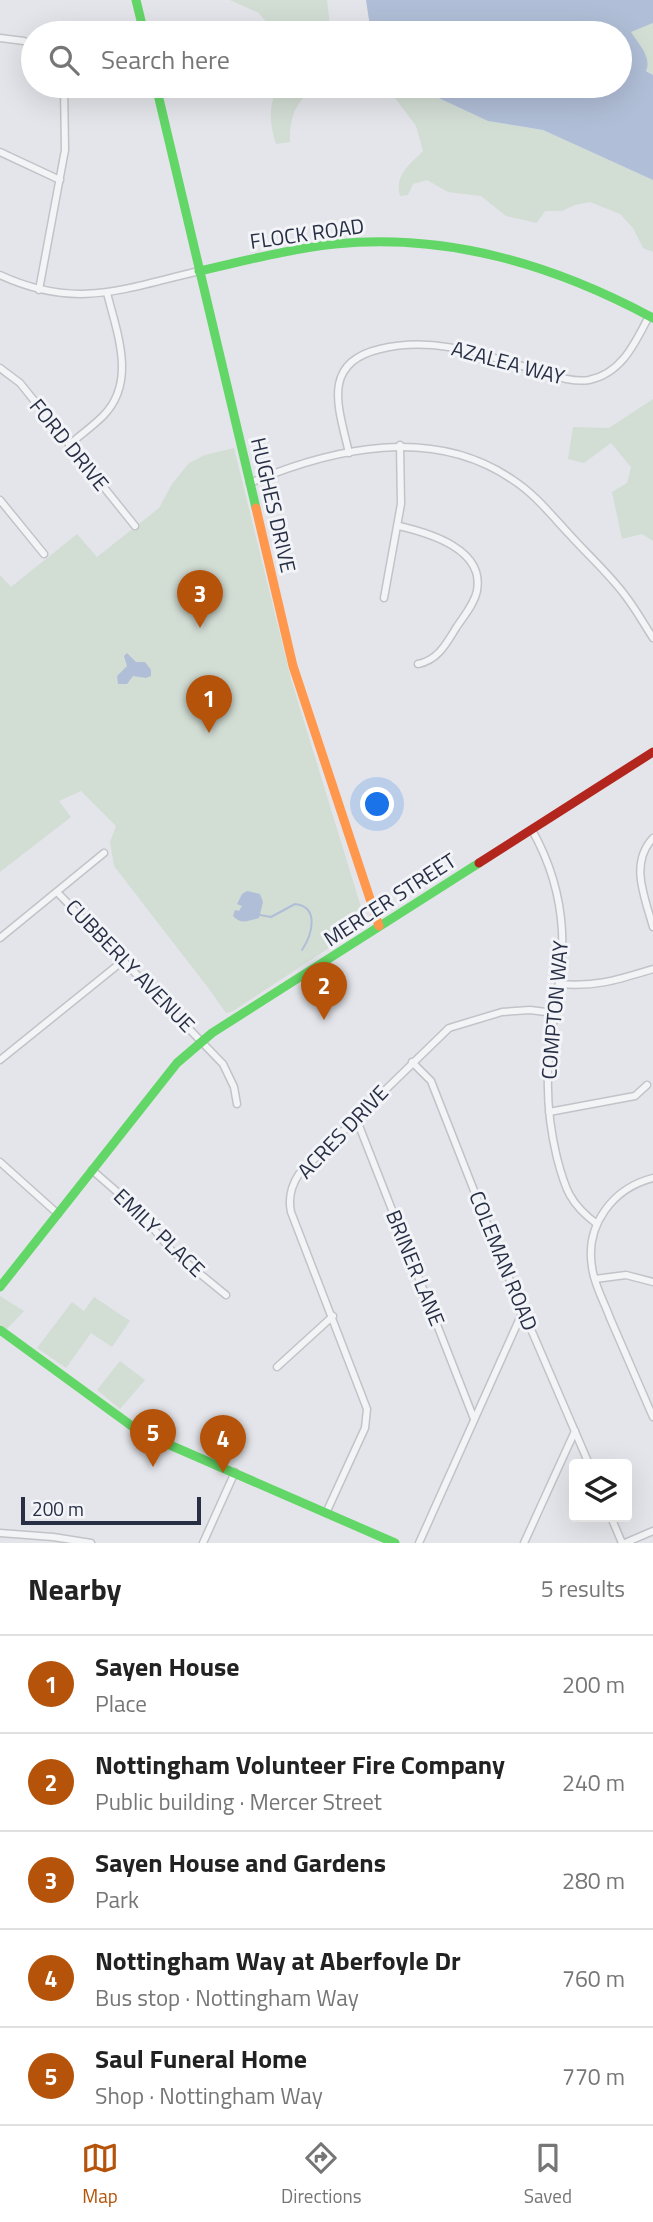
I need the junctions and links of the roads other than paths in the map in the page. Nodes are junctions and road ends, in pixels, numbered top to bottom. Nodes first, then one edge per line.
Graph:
1 (136, 0) edge
2 (141, 21) edge
3 (0, 38) edge
4 (21, 42) edge
5 (64, 98) edge
6 (159, 98) edge
7 (0, 152) edge
8 (60, 180) junction
9 (200, 271) junction
10 (0, 275) edge
11 (39, 290) junction
12 (107, 293) junction
13 (651, 317) edge
14 (0, 368) edge
15 (69, 445) junction
16 (400, 445) junction
17 (349, 453) junction
18 (250, 482) junction
19 (0, 500) edge
20 (135, 526) dead end
21 (399, 526) junction
22 (44, 554) dead end
23 (384, 598) dead end
24 (653, 638) edge
25 (418, 664) dead end
26 (653, 752) edge
27 (532, 830) junction
28 (653, 838) edge
29 (104, 853) dead end
30 (57, 891) junction
31 (379, 926) junction
32 (653, 927) edge
33 (0, 938) edge
34 (124, 960) junction
35 (653, 970) edge
36 (559, 984) junction
37 (554, 1013) junction
38 (202, 1040) junction
39 (0, 1060) edge
40 (412, 1062) junction
41 (647, 1085) dead end
42 (237, 1104) dead end
43 (549, 1112) junction
44 (356, 1118) junction
45 (0, 1162) edge
46 (92, 1170) junction
47 (653, 1178) edge
48 (58, 1214) junction
49 (597, 1224) junction
50 (594, 1279) junction
51 (653, 1282) edge
52 (0, 1287) edge
53 (226, 1295) dead end
54 (523, 1311) junction
55 (332, 1316) junction
56 (0, 1330) edge
57 (277, 1367) dead end
58 (653, 1417) edge
59 (474, 1419) junction
60 (575, 1431) junction
61 (587, 1459) edge
62 (235, 1472) junction
63 (326, 1513) junction
64 (613, 1522) edge
65 (653, 1531) edge
66 (0, 1533) edge
67 (91, 1543) edge
68 (204, 1543) edge
69 (395, 1543) edge
70 (419, 1543) edge
71 (524, 1543) edge
72 (623, 1543) edge

1 - 2 street
3 - 4 street
5 - 8 street
6 - 9 street, HUGHES DRIVE
7 - 8 street
8 - 11 street
9 - 12 street, FLOCK ROAD
9 - 13 street, FLOCK ROAD
9 - 18 street, HUGHES DRIVE
10 - 11 street, FLOCK ROAD
11 - 12 street, FLOCK ROAD
12 - 15 street
13 - 17 street, AZALEA WAY
14 - 15 street, FORD DRIVE
15 - 20 street, FORD DRIVE
16 - 17 street
16 - 21 street
16 - 24 street
17 - 18 street
18 - 31 street, HUGHES DRIVE
19 - 22 street
21 - 23 street
21 - 25 street
26 - 27 street, MERCER STREET
27 - 31 street, MERCER STREET
27 - 36 street, COMPTON WAY
28 - 32 street
29 - 30 street
30 - 33 street
30 - 34 street, CUBBERLY AVENUE
31 - 38 street, MERCER STREET
34 - 38 street, CUBBERLY AVENUE
34 - 39 street
35 - 36 street
36 - 37 street, COMPTON WAY
37 - 40 street, ACRES DRIVE
37 - 43 street, COMPTON WAY
38 - 42 street, CUBBERLY AVENUE
38 - 46 street, MERCER STREET
40 - 44 street, ACRES DRIVE
40 - 54 street, COLEMAN ROAD
41 - 43 street
43 - 49 street, COMPTON WAY
44 - 55 street, ACRES DRIVE
44 - 59 street, BRINER LANE
45 - 48 street
46 - 48 street, MERCER STREET
46 - 53 street, EMILY PLACE
47 - 49 street
48 - 52 street, MERCER STREET
49 - 50 street
50 - 51 street
50 - 58 street
54 - 59 street
54 - 60 street, COLEMAN ROAD
55 - 57 street
55 - 63 street, ACRES DRIVE
56 - 62 street
59 - 70 street
60 - 61 street, COLEMAN ROAD
60 - 71 street
62 - 63 street
62 - 68 street
63 - 69 street
64 - 72 street
65 - 72 street
66 - 67 street

